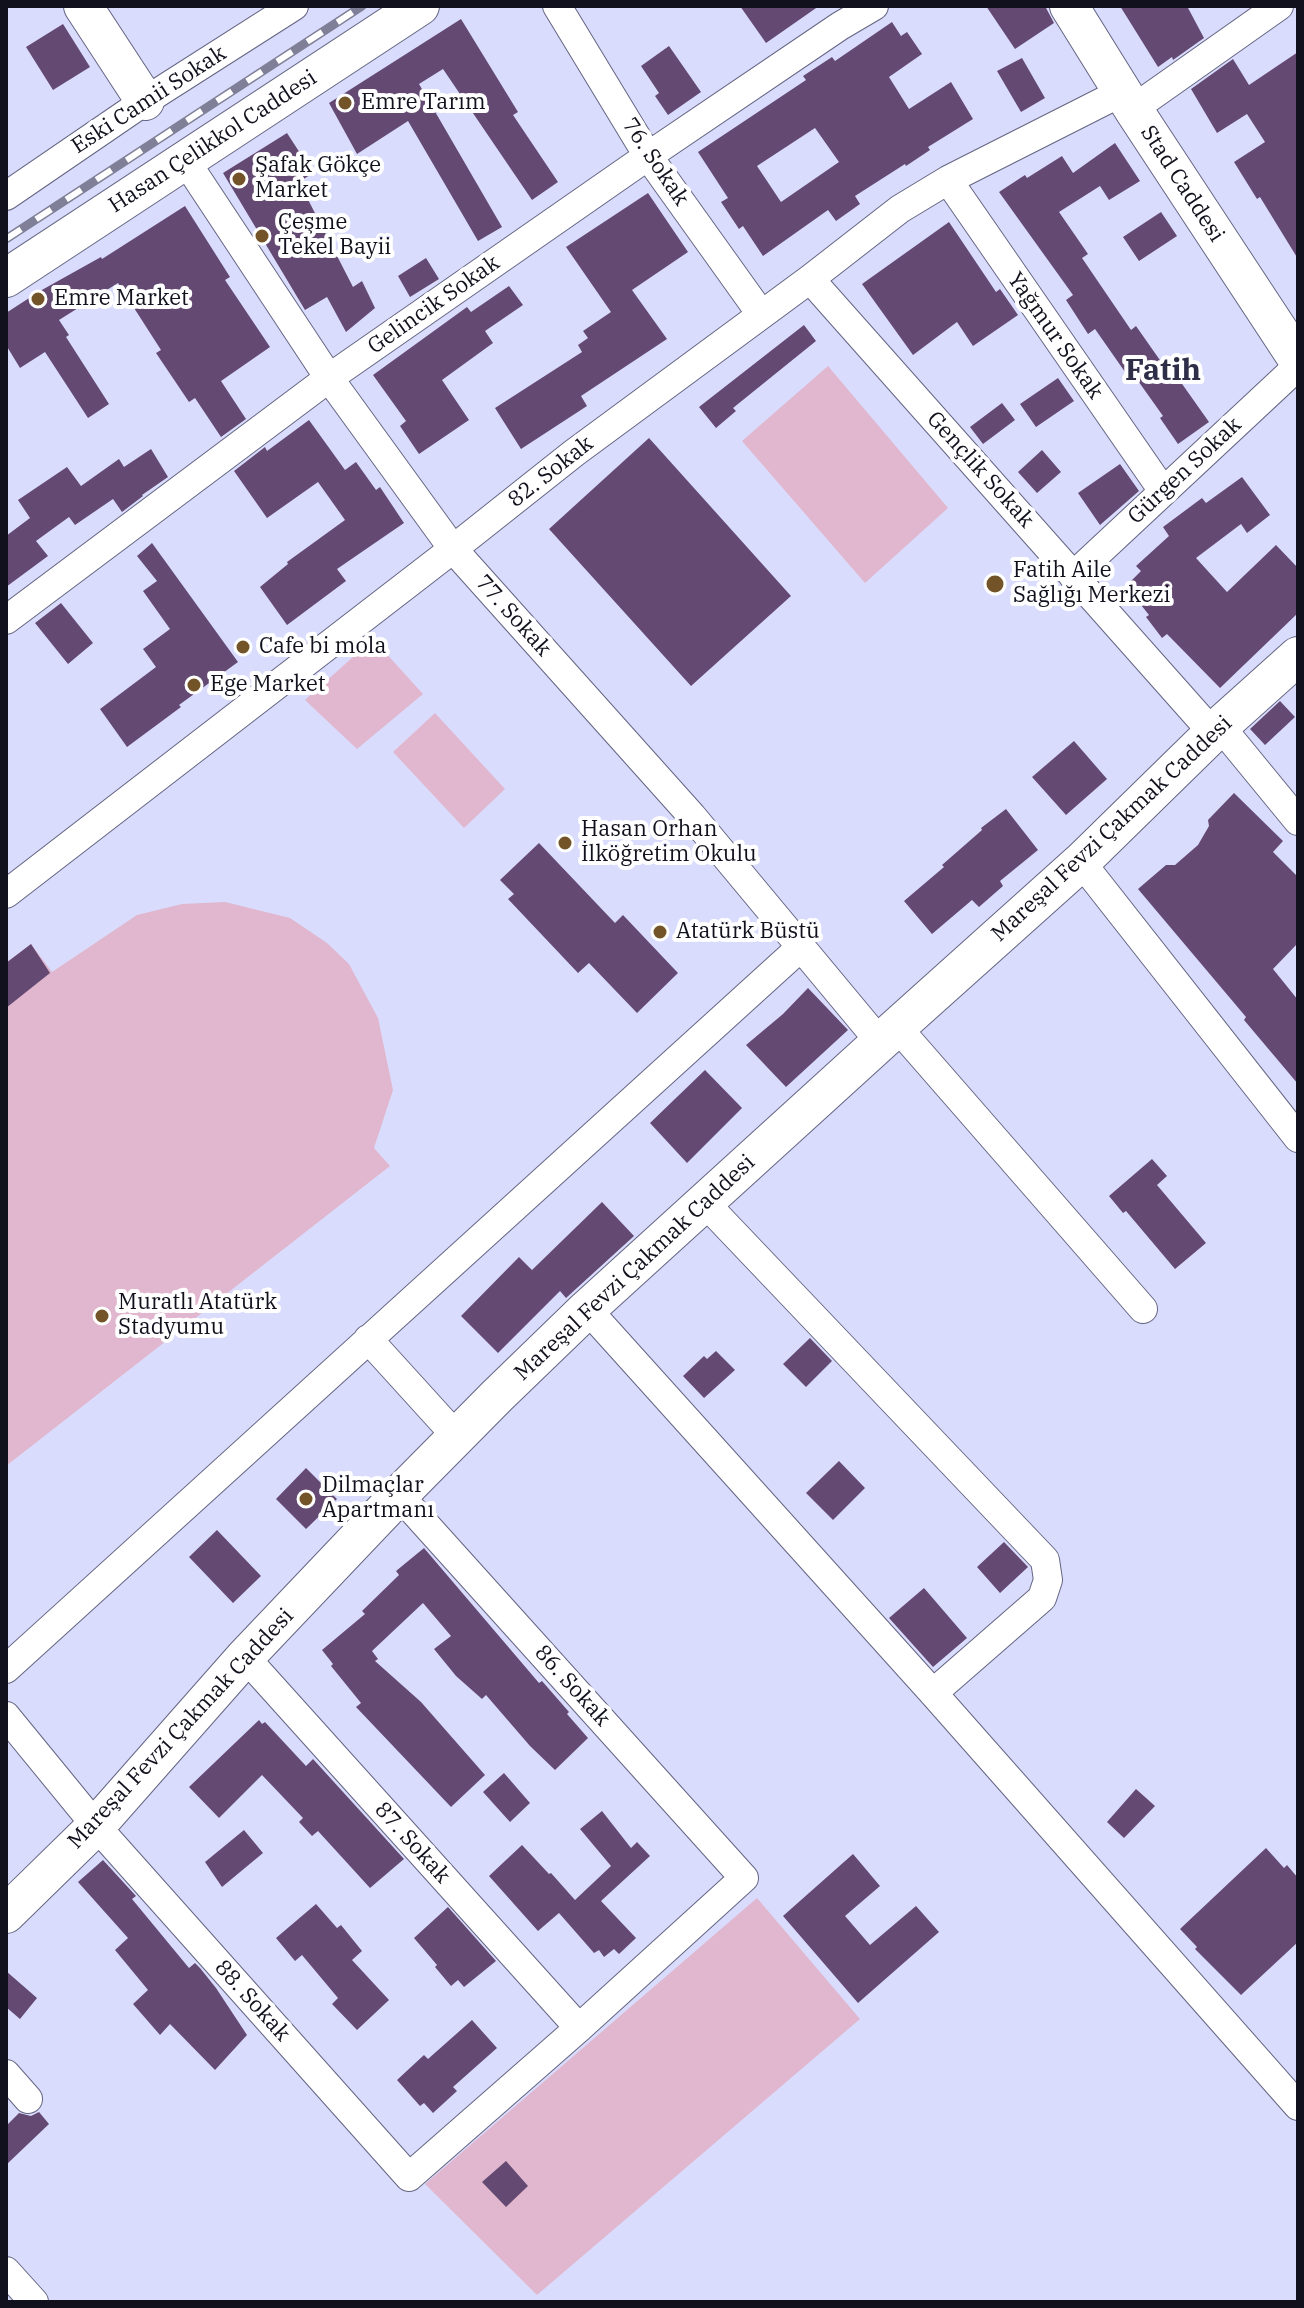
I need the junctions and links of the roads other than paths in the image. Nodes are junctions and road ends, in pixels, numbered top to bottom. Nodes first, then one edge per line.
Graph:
1 (83, 6) edge
2 (294, 6) edge
3 (420, 6) edge
4 (557, 6) edge
5 (874, 6) edge
6 (1069, 6) edge
7 (1279, 6) edge
8 (1127, 100) junction
9 (145, 101) junction
10 (648, 156) junction
11 (185, 160) junction
12 (948, 180) junction
13 (6, 196) edge
14 (6, 278) edge
15 (810, 279) junction
16 (761, 314) junction
17 (1298, 360) edge
18 (1298, 366) edge
19 (329, 378) junction
20 (1163, 491) junction
21 (453, 549) junction
22 (1073, 576) junction
23 (6, 620) edge
24 (1298, 656) edge
25 (1217, 729) junction
26 (1298, 821) edge
27 (1081, 862) junction
28 (6, 894) edge
29 (801, 947) junction
30 (888, 1034) junction
31 (1298, 1138) edge
32 (705, 1203) junction
33 (587, 1309) junction
34 (1143, 1309) dead end
35 (368, 1339) junction
36 (457, 1437) junction
37 (399, 1495) junction
38 (245, 1657) junction
39 (6, 1669) edge
40 (933, 1693) junction
41 (6, 1716) edge
42 (96, 1826) junction
43 (6, 1914) edge
44 (579, 2028) junction
45 (6, 2074) edge
46 (28, 2099) dead end
47 (1298, 2106) edge
48 (6, 2271) edge
49 (34, 2302) edge

1 - 9 street
2 - 9 street, Eski Camii Sokak
3 - 11 street, Hasan Çelikkol Caddesi
4 - 10 street, 76. Sokak
5 - 10 street, Gelincik Sokak
6 - 8 street, Stad Caddesi
7 - 8 street, 82. Sokak
8 - 12 street, 82. Sokak
8 - 17 street, Stad Caddesi
9 - 13 street, Eski Camii Sokak
10 - 16 street, 76. Sokak
10 - 19 street, Gelincik Sokak
11 - 14 street, Hasan Çelikkol Caddesi
11 - 19 street, 77. Sokak
12 - 15 street, 82. Sokak
12 - 20 street, Yağmur Sokak
15 - 16 street, 82. Sokak
15 - 22 street, Gençlik Sokak
16 - 21 street, 82. Sokak
18 - 20 street, Gürgen Sokak
19 - 21 street, 77. Sokak
19 - 23 street, Gelincik Sokak
20 - 22 street, Gürgen Sokak
21 - 28 street, 82. Sokak
21 - 29 street, 77. Sokak
22 - 25 street, Gençlik Sokak
24 - 25 street, Mareşal Fevzi Çakmak Caddesi
25 - 26 street, Gençlik Sokak
25 - 27 street, Mareşal Fevzi Çakmak Caddesi
27 - 30 street, Mareşal Fevzi Çakmak Caddesi
27 - 31 street
29 - 30 street, 77. Sokak
29 - 35 street
30 - 32 street, Mareşal Fevzi Çakmak Caddesi
30 - 34 street, 77. Sokak
32 - 33 street, Mareşal Fevzi Çakmak Caddesi
32 - 40 street
33 - 36 street, Mareşal Fevzi Çakmak Caddesi
33 - 40 street
35 - 36 street
35 - 39 street
36 - 37 street, Mareşal Fevzi Çakmak Caddesi
37 - 38 street, Mareşal Fevzi Çakmak Caddesi
37 - 44 street, 86. Sokak
38 - 42 street, Mareşal Fevzi Çakmak Caddesi
38 - 44 street, 87. Sokak
40 - 47 street
41 - 42 street, 88. Sokak
42 - 43 street, Mareşal Fevzi Çakmak Caddesi
42 - 44 street, 88. Sokak
45 - 46 street
48 - 49 street

